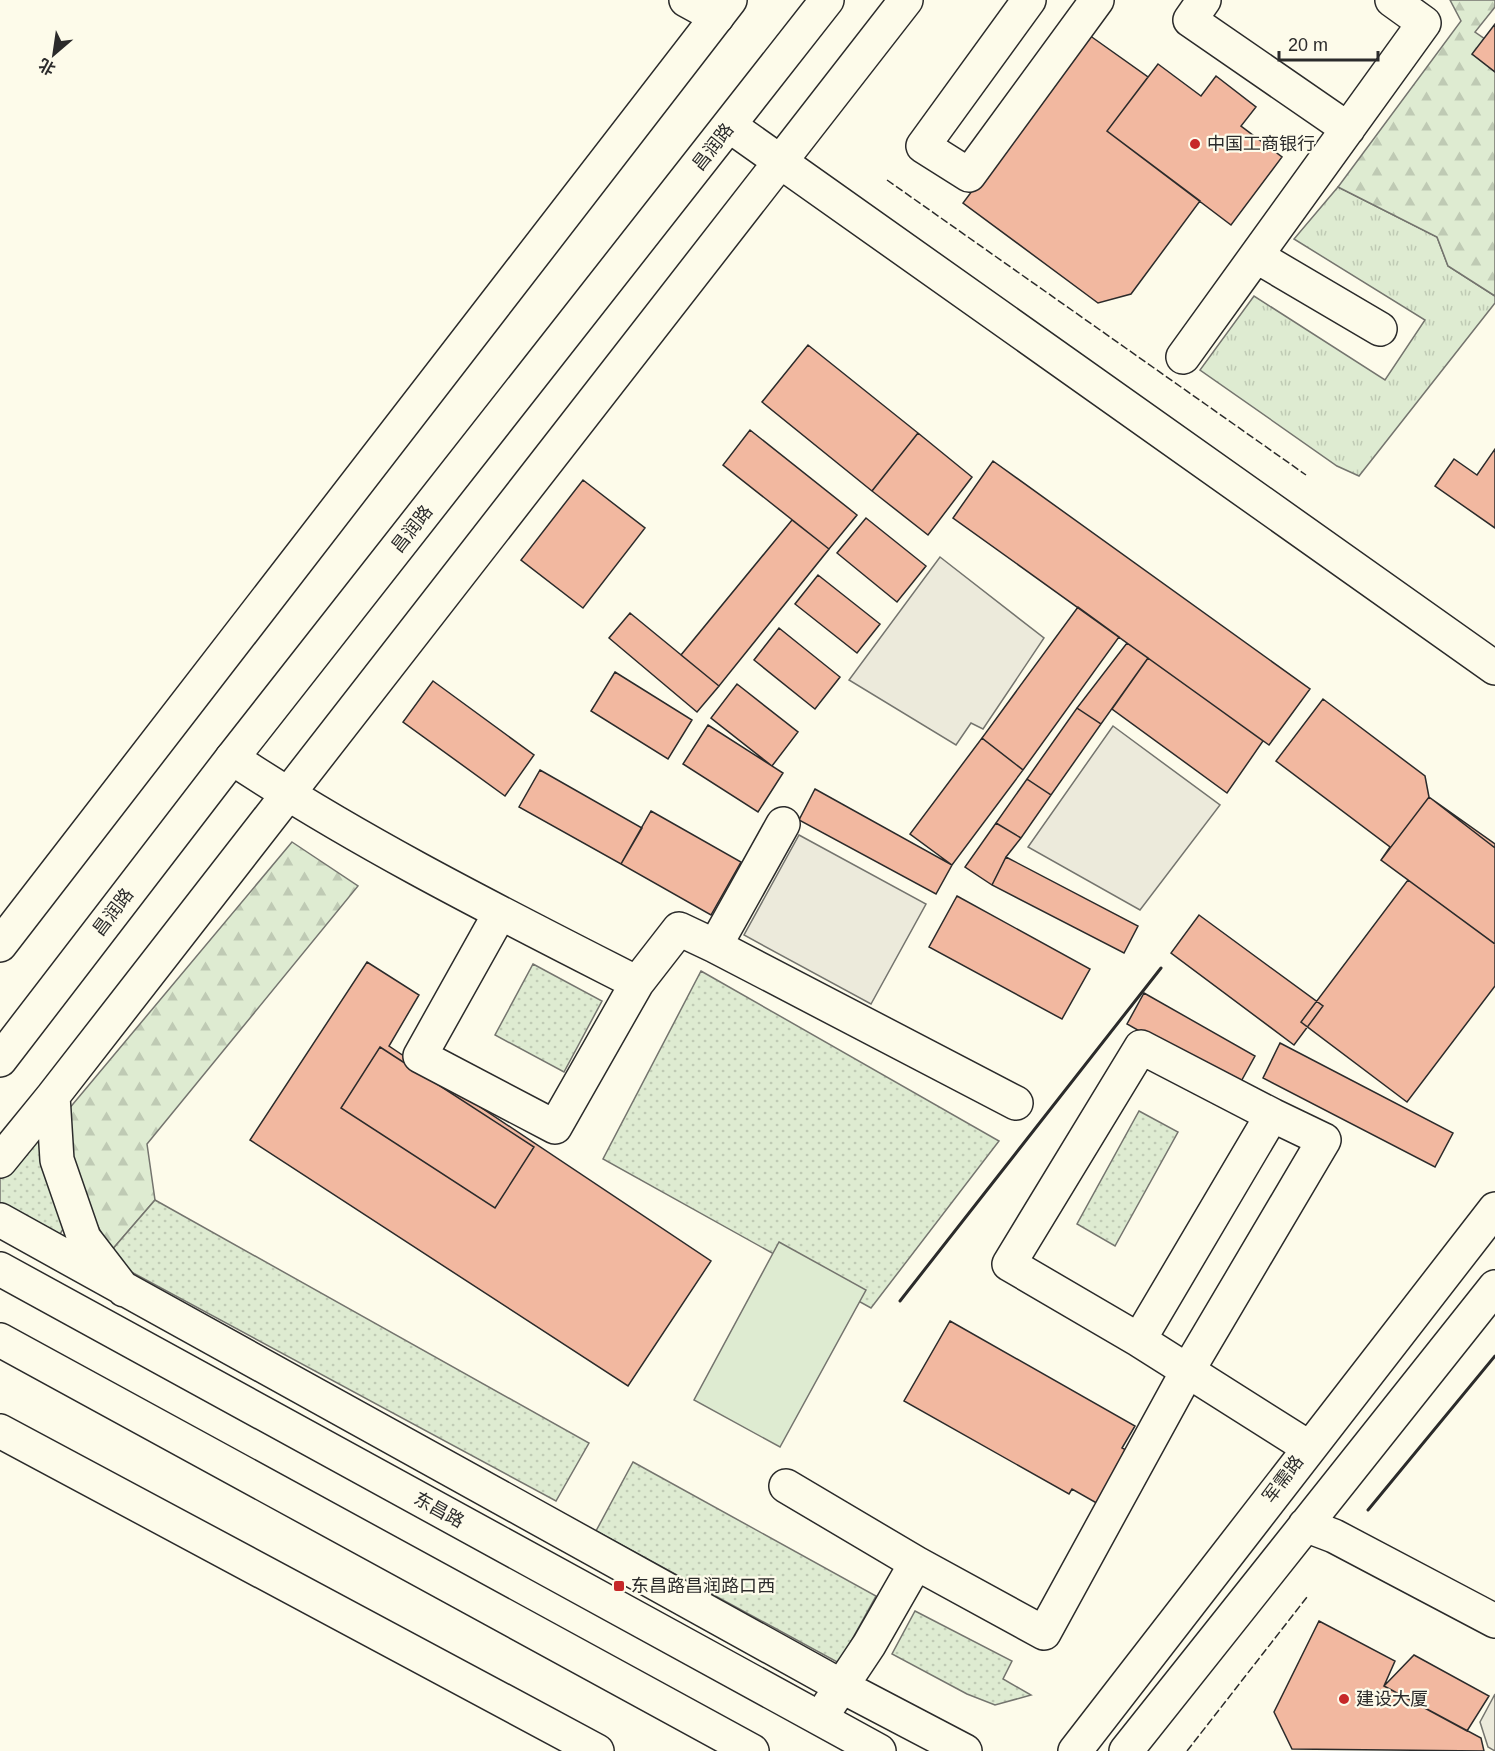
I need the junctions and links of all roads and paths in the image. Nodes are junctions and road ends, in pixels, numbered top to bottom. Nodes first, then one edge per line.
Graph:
1 (686, 0) edge
2 (827, 0) edge
3 (906, 0) edge
4 (1029, 0) edge
5 (1097, 0) edge
6 (1204, 0) edge
7 (1392, 0) edge
8 (723, 8) edge
9 (730, 126) junction
10 (1348, 129) junction
11 (780, 161) junction
12 (1256, 256) junction
13 (1380, 329) dead end
14 (1183, 357) dead end
15 (1495, 668) edge
16 (232, 758) junction
17 (287, 795) junction
18 (783, 824) dead end
19 (500, 913) junction
20 (0, 945) edge
21 (715, 946) junction
22 (637, 983) junction
23 (0, 1060) edge
24 (53, 1096) junction
25 (1016, 1104) dead end
26 (1272, 1115) junction
27 (0, 1161) edge
28 (1495, 1209) edge
29 (0, 1220) edge
30 (0, 1269) edge
31 (1495, 1287) edge
32 (124, 1290) junction
33 (0, 1340) edge
34 (1139, 1340) junction
35 (1188, 1370) junction
36 (0, 1431) edge
37 (1308, 1447) junction
38 (786, 1486) dead end
39 (1305, 1525) junction
40 (916, 1563) junction
41 (1495, 1621) edge
42 (842, 1686) junction
43 (820, 1719) junction
44 (597, 1751) edge
45 (752, 1751) edge
46 (879, 1751) edge
47 (965, 1751) edge
48 (1075, 1751) edge
49 (1126, 1751) edge

1 - 8 street
2 - 9 street, 昌润路
3 - 11 street
4 - 5 street
6 - 10 street
7 - 10 street
8 - 20 street
9 - 11 street
9 - 16 street, 昌润路
10 - 12 street
11 - 15 street
11 - 17 street
12 - 13 street
12 - 14 street
16 - 17 street
16 - 23 street, 昌润路
17 - 19 street
17 - 24 street
18 - 21 street
19 - 22 street
19 - 22 street
21 - 22 street
21 - 25 street
24 - 27 street
24 - 32 street
26 - 34 street
26 - 34 street
26 - 35 street
28 - 37 street, 军需路
29 - 32 street
30 - 43 street, 东昌路
31 - 39 street
32 - 42 street
33 - 45 street
34 - 35 street
35 - 37 street
35 - 40 street
36 - 44 street
37 - 48 street, 军需路
38 - 40 street
39 - 41 street
39 - 49 street
40 - 42 street
42 - 43 street
42 - 47 street
43 - 46 street, 东昌路

